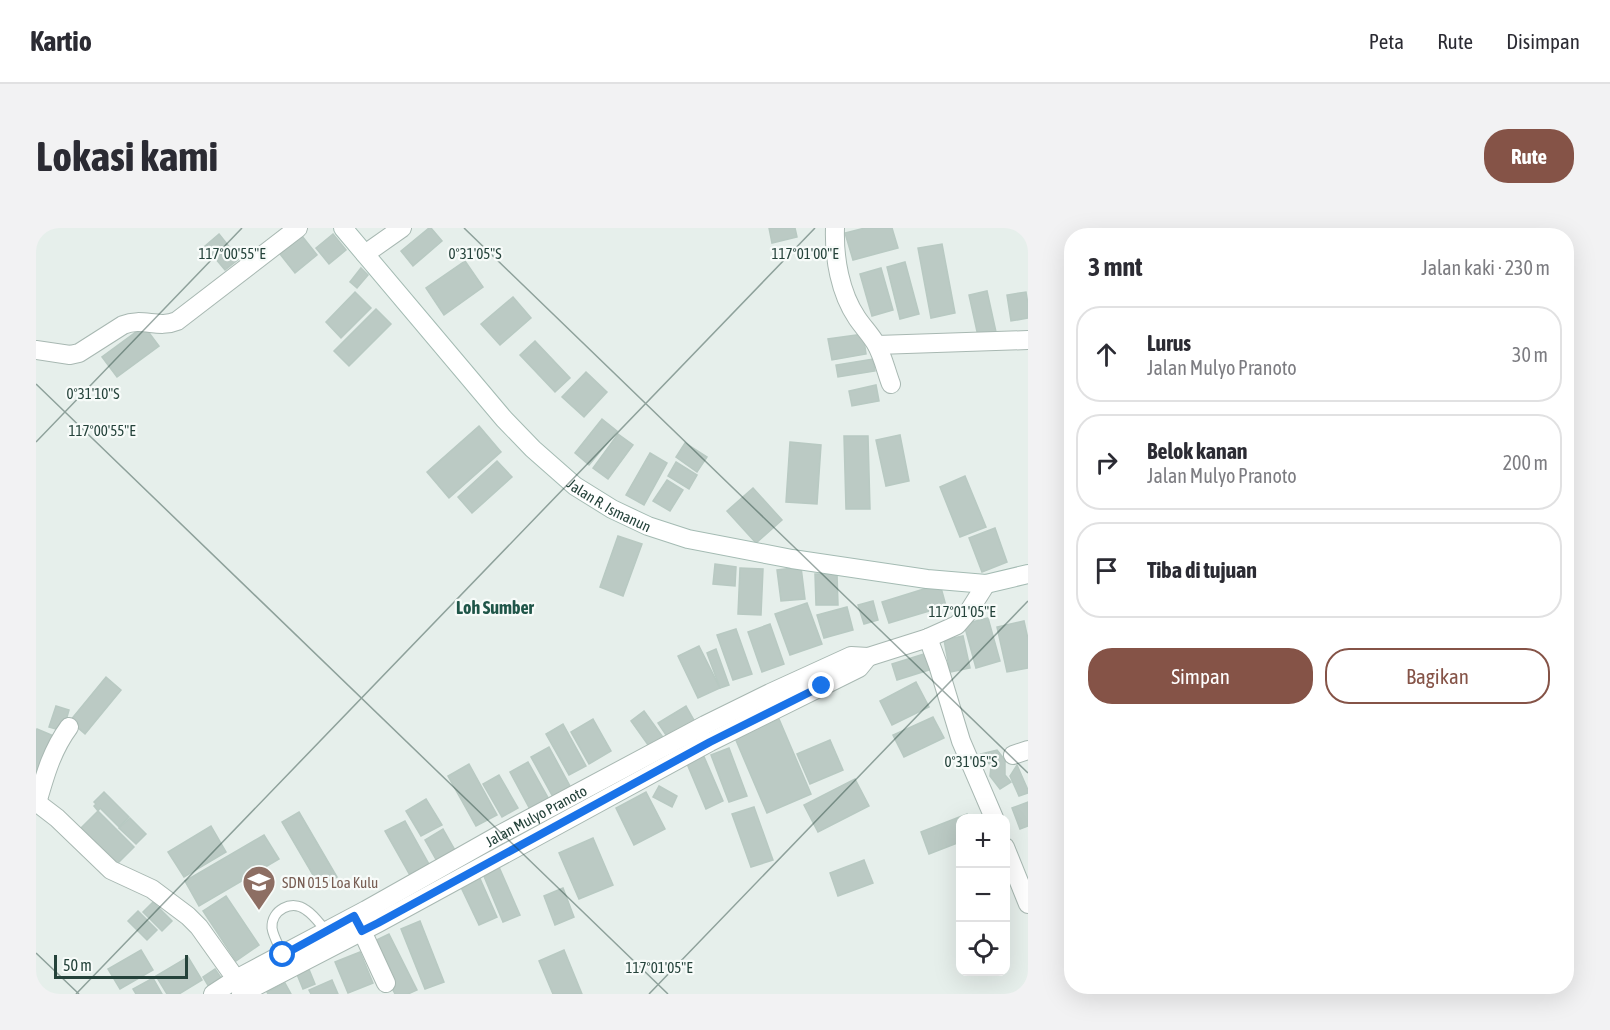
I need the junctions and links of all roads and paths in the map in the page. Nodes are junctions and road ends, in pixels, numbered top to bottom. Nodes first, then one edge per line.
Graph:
1 (298, 228) edge
2 (343, 228) edge
3 (402, 228) edge
4 (835, 228) edge
5 (365, 254) junction
6 (1028, 340) edge
7 (877, 345) junction
8 (36, 350) edge
9 (891, 384) dead end
10 (1028, 574) edge
11 (986, 584) junction
12 (928, 638) junction
13 (69, 727) dead end
14 (36, 802) edge
15 (992, 814) edge
16 (1010, 859) edge
17 (1028, 904) edge
18 (358, 923) junction
19 (326, 931) junction
20 (283, 955) junction
21 (386, 983) dead end
22 (240, 989) edge
23 (213, 994) edge

1 - 8 street
2 - 5 street, Jalan R. Ismanun
3 - 5 street
4 - 7 street
5 - 11 street, Jalan R. Ismanun
6 - 7 street
7 - 9 street
10 - 11 street
11 - 12 street, Jalan Mulyo Pranoto
12 - 15 street
12 - 18 street, Jalan Mulyo Pranoto
13 - 14 street
14 - 22 street
16 - 17 street
18 - 19 street, Jalan Mulyo Pranoto
18 - 21 street
18 - 22 street, Jalan Mulyo Pranoto
19 - 20 street, Jalan Mulyo Pranoto
19 - 20 lane
20 - 22 street, Jalan Mulyo Pranoto
22 - 23 street, Jalan Mulyo Pranoto

